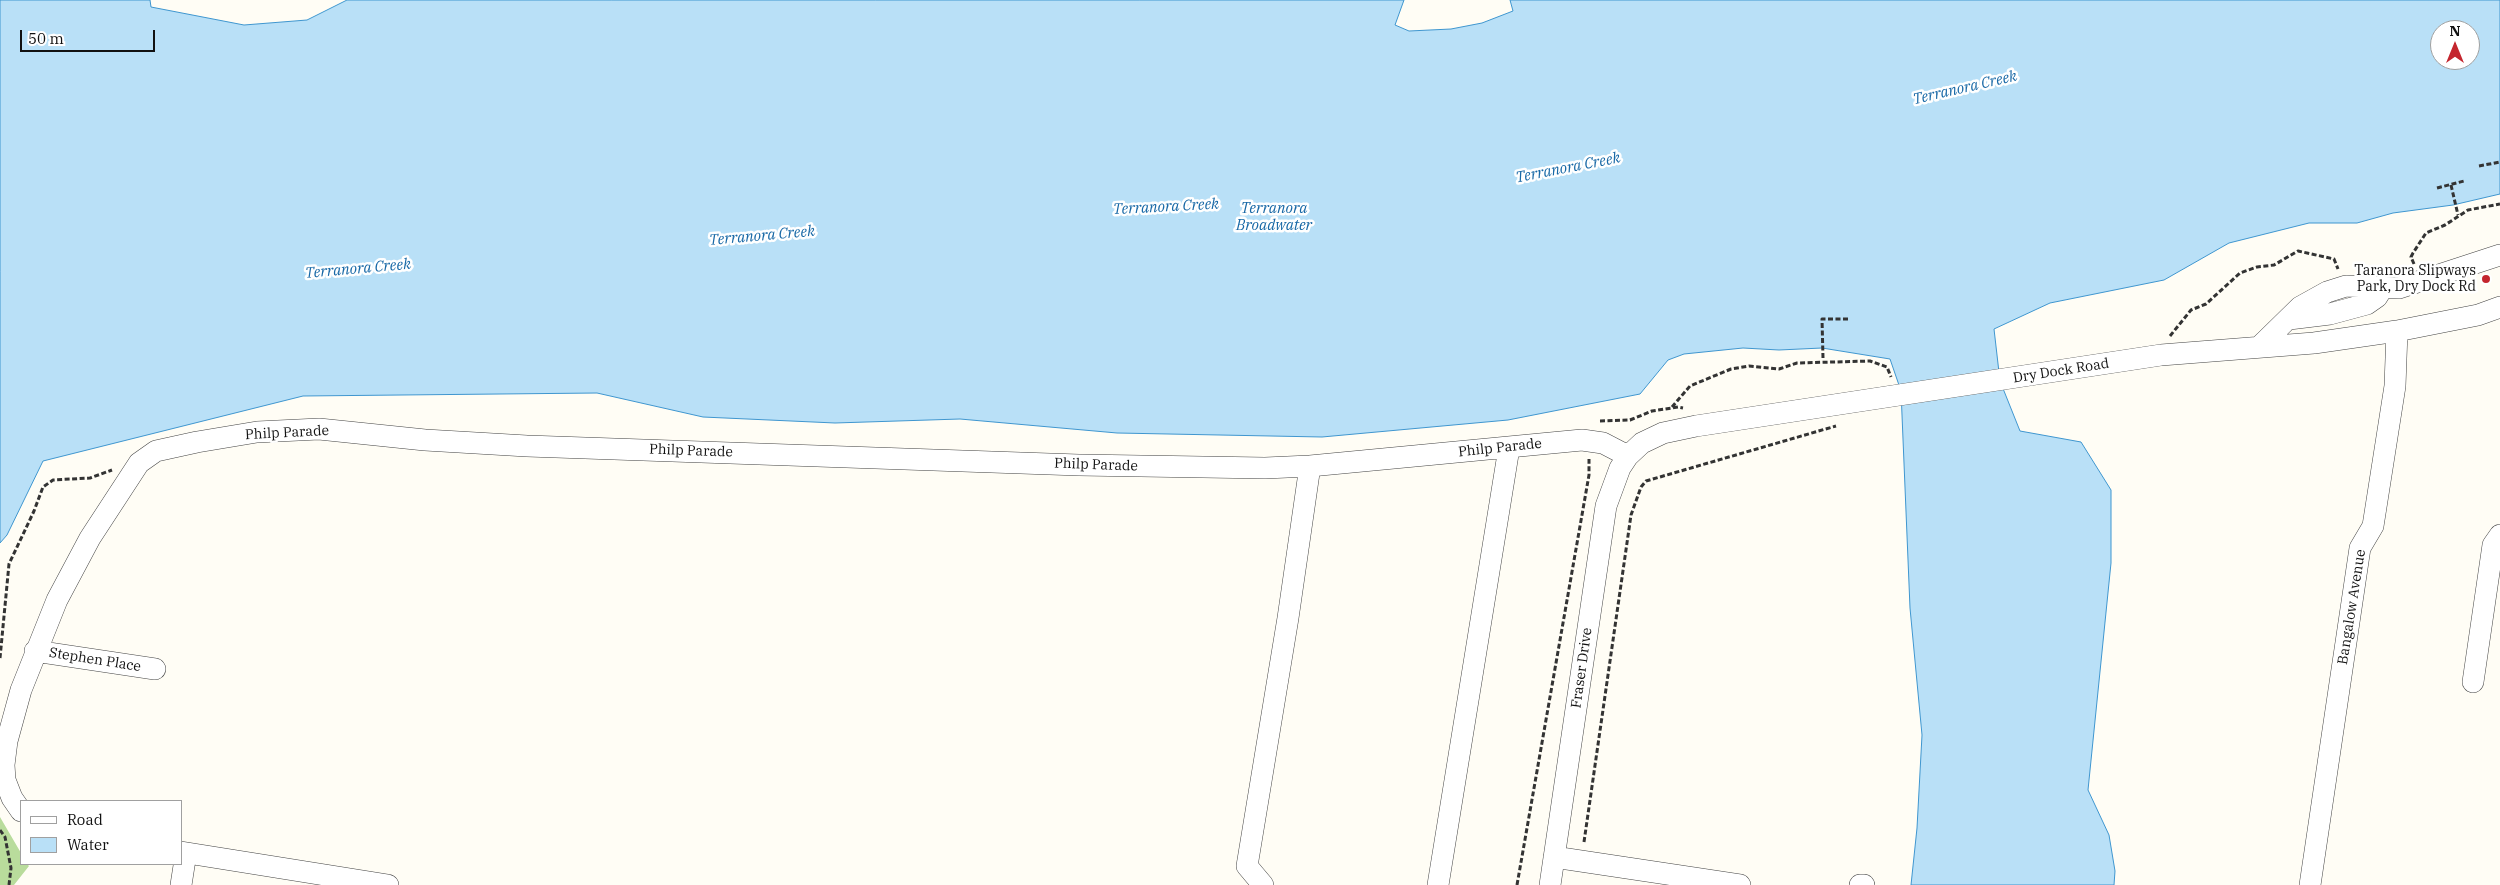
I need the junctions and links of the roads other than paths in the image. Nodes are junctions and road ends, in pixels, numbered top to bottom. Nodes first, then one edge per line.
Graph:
1 (2500, 255) edge
2 (2382, 289) junction
3 (2500, 307) edge
4 (2289, 319) junction
5 (2397, 332) junction
6 (2259, 347) junction
7 (1509, 448) junction
8 (1628, 456) junction
9 (1310, 466) junction
10 (2500, 535) edge
11 (35, 651) junction
12 (155, 670) dead end
13 (2473, 682) dead end
14 (20, 809) edge
15 (184, 853) edge
16 (1554, 857) junction
17 (181, 885) edge
18 (388, 885) edge
19 (1263, 885) edge
20 (1438, 885) edge
21 (1550, 885) edge
22 (1740, 885) edge
23 (2310, 885) edge

1 - 2 street
2 - 4 street
2 - 4 street
3 - 5 street, Dry Dock Road
4 - 6 street
5 - 6 street, Dry Dock Road
5 - 23 street, Bangalow Avenue
6 - 8 street, Dry Dock Road
7 - 8 street, Philp Parade
7 - 9 street, Philp Parade
7 - 20 street
8 - 16 street, Fraser Drive
9 - 11 street, Philp Parade
9 - 19 street
10 - 13 street
11 - 12 street, Stephen Place
11 - 14 street, Philp Parade
15 - 17 street
15 - 18 street
16 - 21 street, Fraser Drive
16 - 22 street

